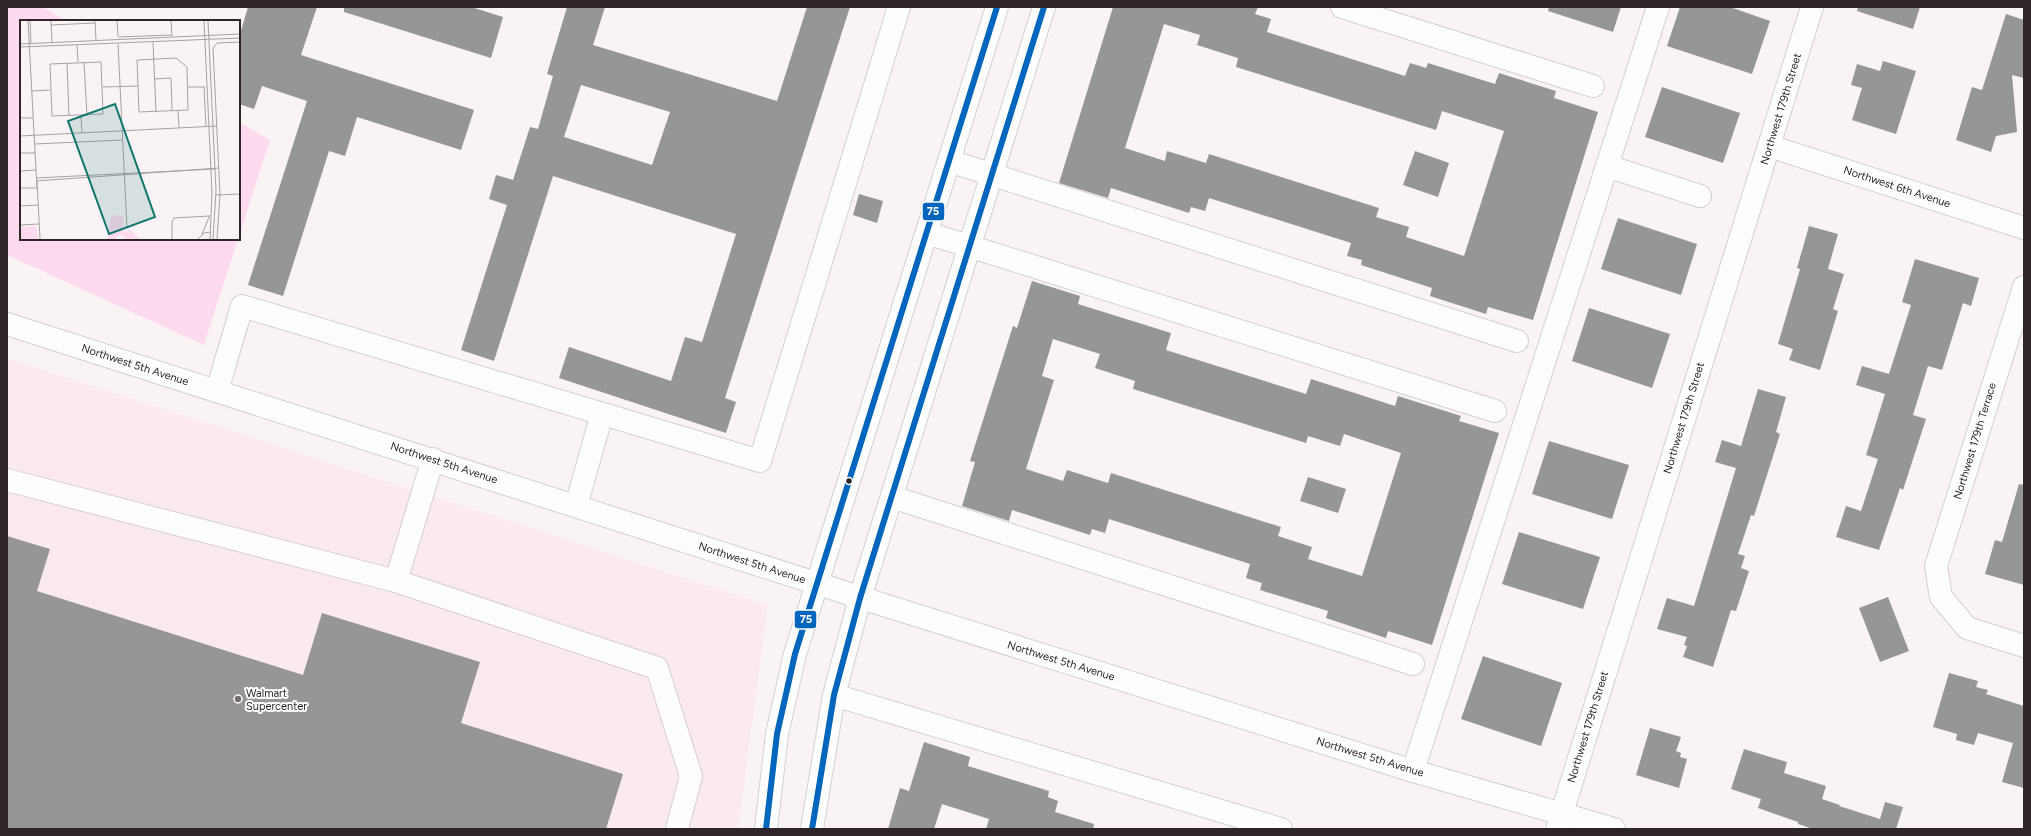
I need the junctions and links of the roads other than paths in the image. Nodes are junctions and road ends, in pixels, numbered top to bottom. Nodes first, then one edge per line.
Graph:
1 (899, 7) edge
2 (997, 7) edge
3 (1044, 7) edge
4 (1342, 7) edge
5 (1658, 7) edge
6 (1812, 7) edge
7 (1593, 86) dead end
8 (1769, 146) junction
9 (949, 161) junction
10 (1607, 166) junction
11 (992, 174) junction
12 (1700, 196) dead end
13 (2024, 228) edge
14 (927, 233) junction
15 (970, 246) junction
16 (2024, 287) edge
17 (7, 324) edge
18 (2017, 329) edge
19 (1517, 341) dead end
20 (217, 391) junction
21 (1495, 410) dead end
22 (602, 414) junction
23 (433, 459) junction
24 (7, 480) edge
25 (892, 497) junction
26 (576, 506) junction
27 (396, 581) junction
28 (817, 584) junction
29 (860, 598) junction
30 (2024, 646) edge
31 (1413, 664) dead end
32 (834, 695) junction
33 (1413, 771) junction
34 (1559, 821) edge
35 (677, 829) edge
36 (766, 829) edge
37 (812, 829) edge
38 (1281, 829) edge
39 (1614, 829) edge

1 - 22 street
2 - 9 street
3 - 11 street
4 - 7 street
5 - 10 street
6 - 8 street, Northwest 179th Street
8 - 13 street, Northwest 6th Avenue
8 - 34 street, Northwest 179th Street
9 - 11 street
9 - 14 street
10 - 12 street
10 - 33 street
11 - 15 street
11 - 19 street
14 - 15 street
14 - 28 street
15 - 21 street
15 - 25 street
16 - 18 street, Northwest 179th Terrace
17 - 20 street, Northwest 5th Avenue
18 - 30 street, Northwest 179th Terrace
20 - 22 street
20 - 23 street, Northwest 5th Avenue
22 - 26 street
23 - 26 street, Northwest 5th Avenue
23 - 27 street
24 - 27 street
25 - 29 street
25 - 31 street
26 - 28 street, Northwest 5th Avenue
27 - 35 street
28 - 29 street, Northwest 5th Avenue
28 - 36 street
29 - 32 street
29 - 33 street, Northwest 5th Avenue
32 - 37 street
32 - 38 street
33 - 34 street, Northwest 5th Avenue
34 - 39 street, Northwest 5th Avenue

